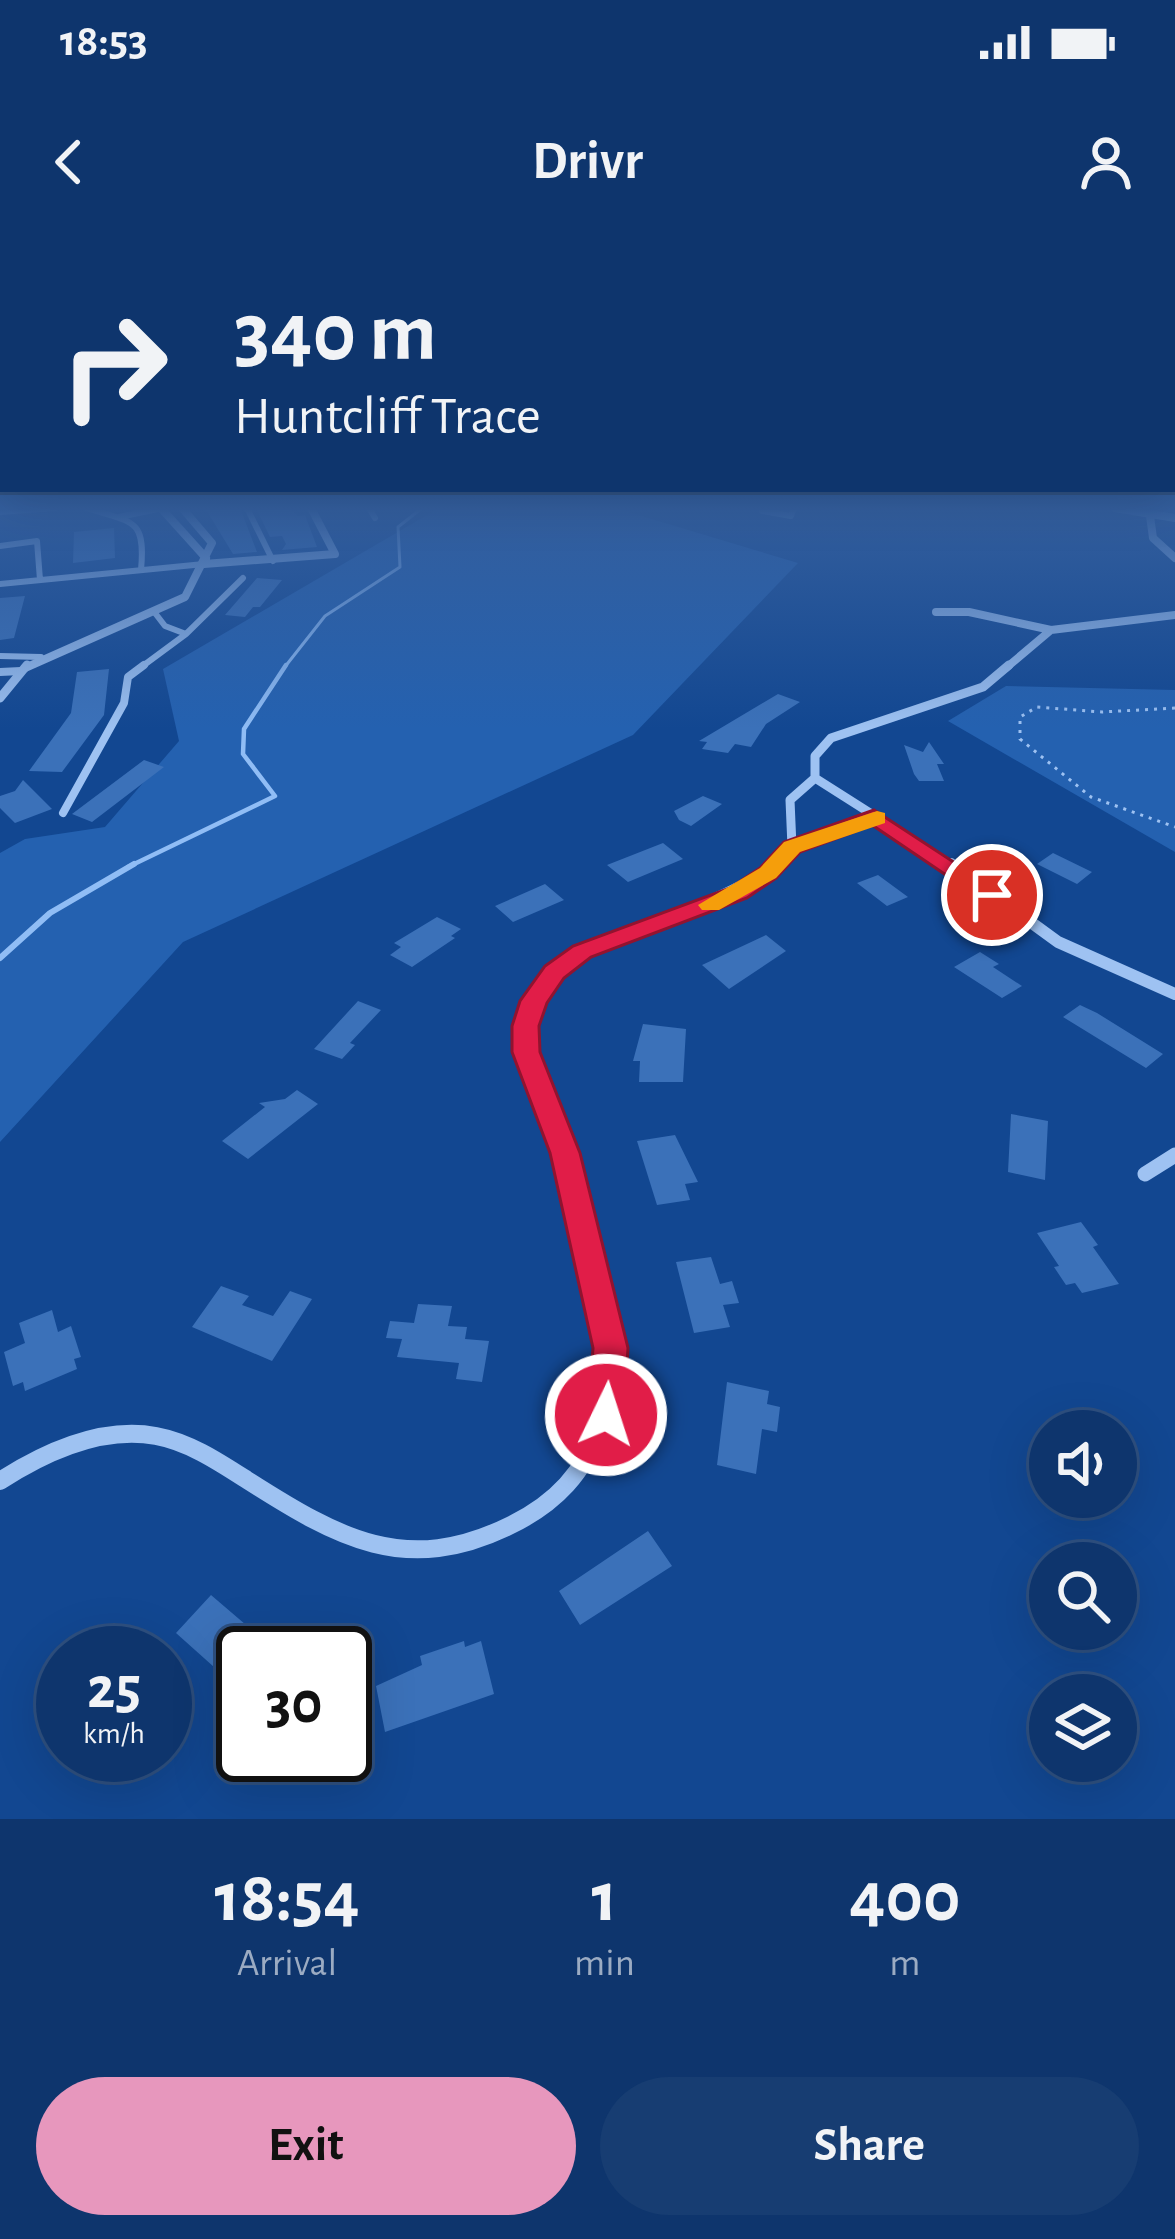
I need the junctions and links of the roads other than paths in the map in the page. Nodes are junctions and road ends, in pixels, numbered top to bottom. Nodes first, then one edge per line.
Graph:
1 (193, 582) edge
2 (239, 582) edge
3 (936, 612) dead end
4 (155, 613) junction
5 (1175, 615) edge
6 (1051, 630) junction
7 (186, 634) junction
8 (0, 656) edge
9 (41, 657) junction
10 (21, 671) junction
11 (0, 672) edge
12 (0, 698) edge
13 (815, 778) junction
14 (63, 813) dead end
15 (874, 816) junction
16 (792, 847) junction
17 (1175, 994) edge
18 (1175, 1155) edge
19 (1145, 1174) dead end
20 (0, 1481) edge

1 - 4 street
2 - 7 lane
3 - 6 street
4 - 7 lane
4 - 9 street
5 - 6 street
6 - 13 street
7 - 14 lane
8 - 9 lane
9 - 10 street
10 - 11 lane
10 - 12 street
13 - 15 street
13 - 16 street
15 - 16 street
15 - 17 street
16 - 20 street
18 - 19 street

